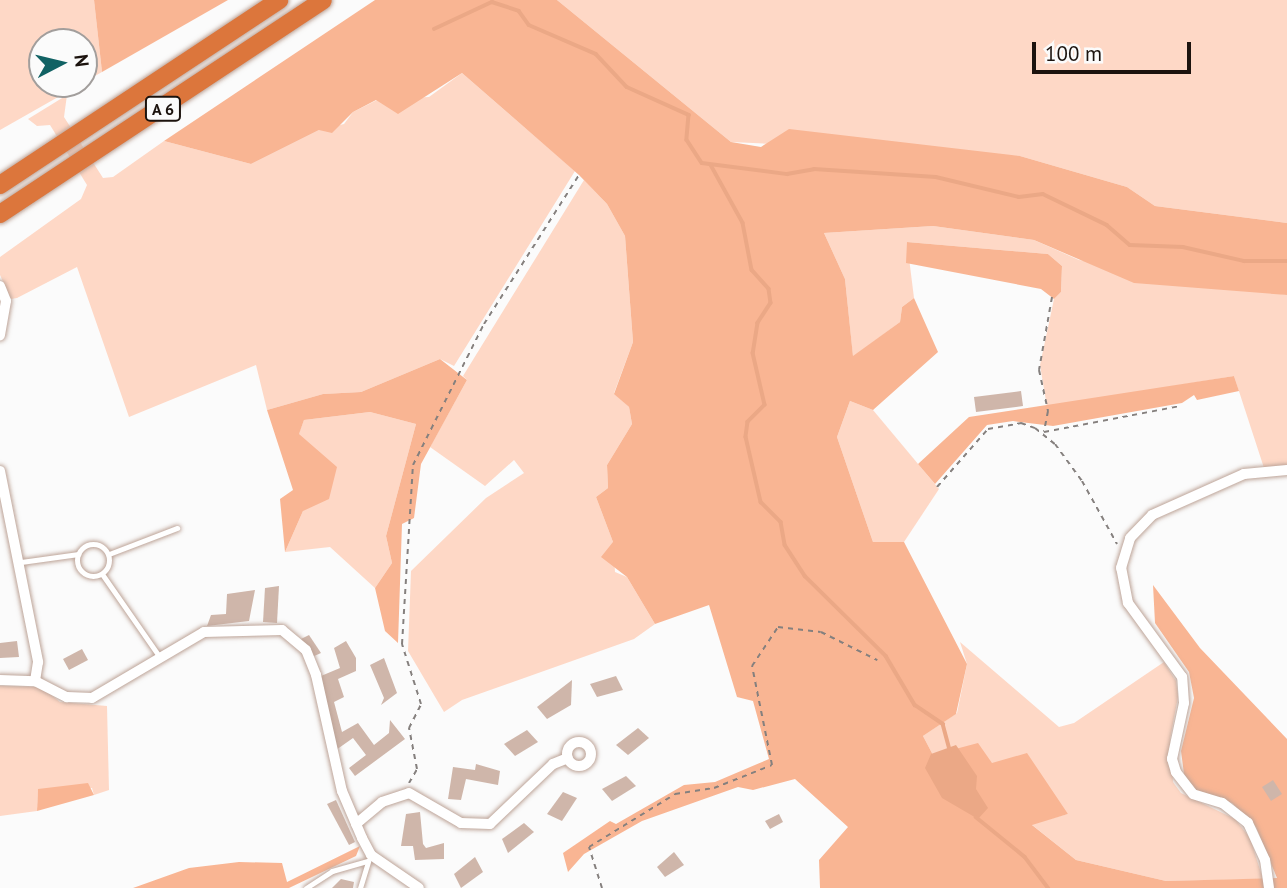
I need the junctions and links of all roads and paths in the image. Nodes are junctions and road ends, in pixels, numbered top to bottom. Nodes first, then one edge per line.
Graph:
1 (279, 0) edge
2 (323, 0) edge
3 (579, 175) dead end
4 (0, 185) edge
5 (0, 214) edge
6 (0, 286) edge
7 (1052, 297) dead end
8 (0, 335) edge
9 (1180, 406) dead end
10 (1044, 432) junction
11 (1287, 470) edge
12 (0, 471) edge
13 (937, 487) dead end
14 (177, 527) dead end
15 (1124, 553) junction
16 (78, 554) junction
17 (108, 554) junction
18 (21, 562) junction
19 (102, 574) junction
20 (159, 656) junction
21 (877, 660) dead end
22 (0, 680) edge
23 (36, 681) junction
24 (568, 758) dead end
25 (405, 794) junction
26 (356, 824) junction
27 (370, 858) junction
28 (306, 888) edge
29 (360, 888) edge
30 (419, 888) edge
31 (602, 888) edge
32 (1269, 888) edge

1 - 4 highway, A 6
2 - 5 highway, A 6
3 - 25 path
6 - 8 street
7 - 10 path
9 - 10 path
10 - 13 path
10 - 15 path
11 - 15 street
12 - 18 street
14 - 17 lane
15 - 32 street
16 - 17 lane
16 - 18 lane
16 - 19 lane
17 - 19 lane
18 - 23 street
19 - 20 lane
20 - 23 street
20 - 26 street
21 - 31 path
22 - 23 street
24 - 25 street
25 - 26 street
26 - 27 street
27 - 28 lane
27 - 29 lane
27 - 30 street

